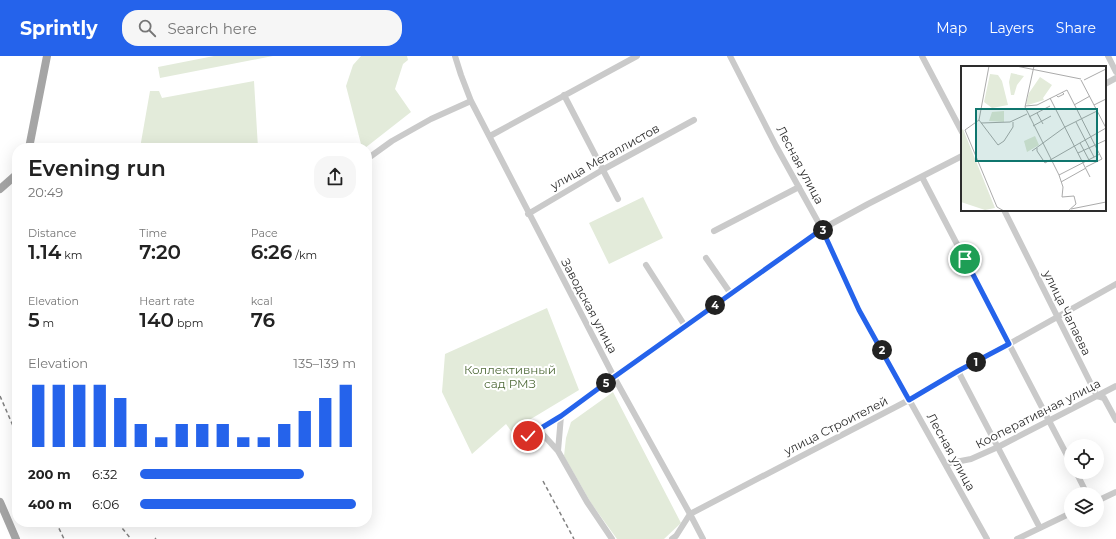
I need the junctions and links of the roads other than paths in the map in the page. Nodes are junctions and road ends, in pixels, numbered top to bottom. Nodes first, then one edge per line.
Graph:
1 (47, 56) edge
2 (455, 56) edge
3 (637, 56) edge
4 (730, 56) edge
5 (922, 56) edge
6 (1108, 56) edge
7 (1116, 72) edge
8 (1116, 78) edge
9 (1106, 83) edge
10 (564, 95) junction
11 (471, 101) junction
12 (694, 120) dead end
13 (961, 130) edge
14 (490, 136) junction
15 (30, 143) edge
16 (372, 155) edge
17 (961, 157) edge
18 (604, 169) junction
19 (922, 177) junction
20 (12, 179) edge
21 (799, 187) junction
22 (0, 189) edge
23 (618, 199) dead end
24 (1004, 211) edge
25 (528, 214) junction
26 (822, 229) junction
27 (714, 231) dead end
28 (706, 258) dead end
29 (646, 265) dead end
30 (1116, 284) edge
31 (731, 294) junction
32 (1057, 317) junction
33 (685, 326) junction
34 (1009, 344) junction
35 (958, 371) junction
36 (614, 377) junction
37 (1116, 386) edge
38 (1097, 396) junction
39 (909, 400) junction
40 (561, 416) junction
41 (1049, 420) junction
42 (1116, 420) edge
43 (538, 430) junction
44 (518, 444) dead end
45 (998, 447) junction
46 (1064, 449) edge
47 (558, 451) junction
48 (945, 464) junction
49 (1116, 492) edge
50 (1104, 498) edge
51 (0, 502) edge
52 (690, 514) junction
53 (1064, 517) edge
54 (1040, 528) junction
55 (16, 539) edge
56 (612, 539) edge
57 (672, 539) edge
58 (703, 539) edge
59 (987, 539) edge
60 (1018, 539) edge

1 - 15 main road
2 - 11 street, Заводская улица
3 - 10 street
4 - 21 street, Лесная улица
5 - 13 street
6 - 7 street
8 - 9 street
10 - 14 street
10 - 18 street
11 - 14 street, Заводская улица
11 - 16 street
12 - 18 street, улица Металлистов
14 - 25 street, Заводская улица
17 - 19 street
18 - 23 street
18 - 25 street, улица Металлистов
19 - 26 street
19 - 34 street
20 - 22 main road
21 - 26 street, Лесная улица
21 - 27 street
24 - 32 street, улица Чапаева
25 - 36 street, Заводская улица
26 - 31 street
26 - 39 street, Лесная улица
28 - 31 street
29 - 33 street
30 - 32 street, улица Строителей
31 - 33 street
32 - 34 street, улица Строителей
32 - 38 street, улица Чапаева
33 - 36 street
34 - 35 street, улица Строителей
34 - 41 street
35 - 39 street, улица Строителей
35 - 45 street
36 - 40 street
36 - 52 street, Заводская улица
37 - 38 street, Кооперативная улица
38 - 41 street, Кооперативная улица
38 - 42 street, улица Чапаева
39 - 48 street, Лесная улица
39 - 52 street, улица Строителей
40 - 43 street
40 - 47 street
41 - 45 street, Кооперативная улица
41 - 46 street
43 - 44 street
43 - 47 street
45 - 48 street, Кооперативная улица
45 - 54 street
47 - 56 street
48 - 59 street, Лесная улица
49 - 50 street
51 - 55 main road
52 - 57 street
52 - 58 street, Заводская улица
53 - 54 street
54 - 60 street

